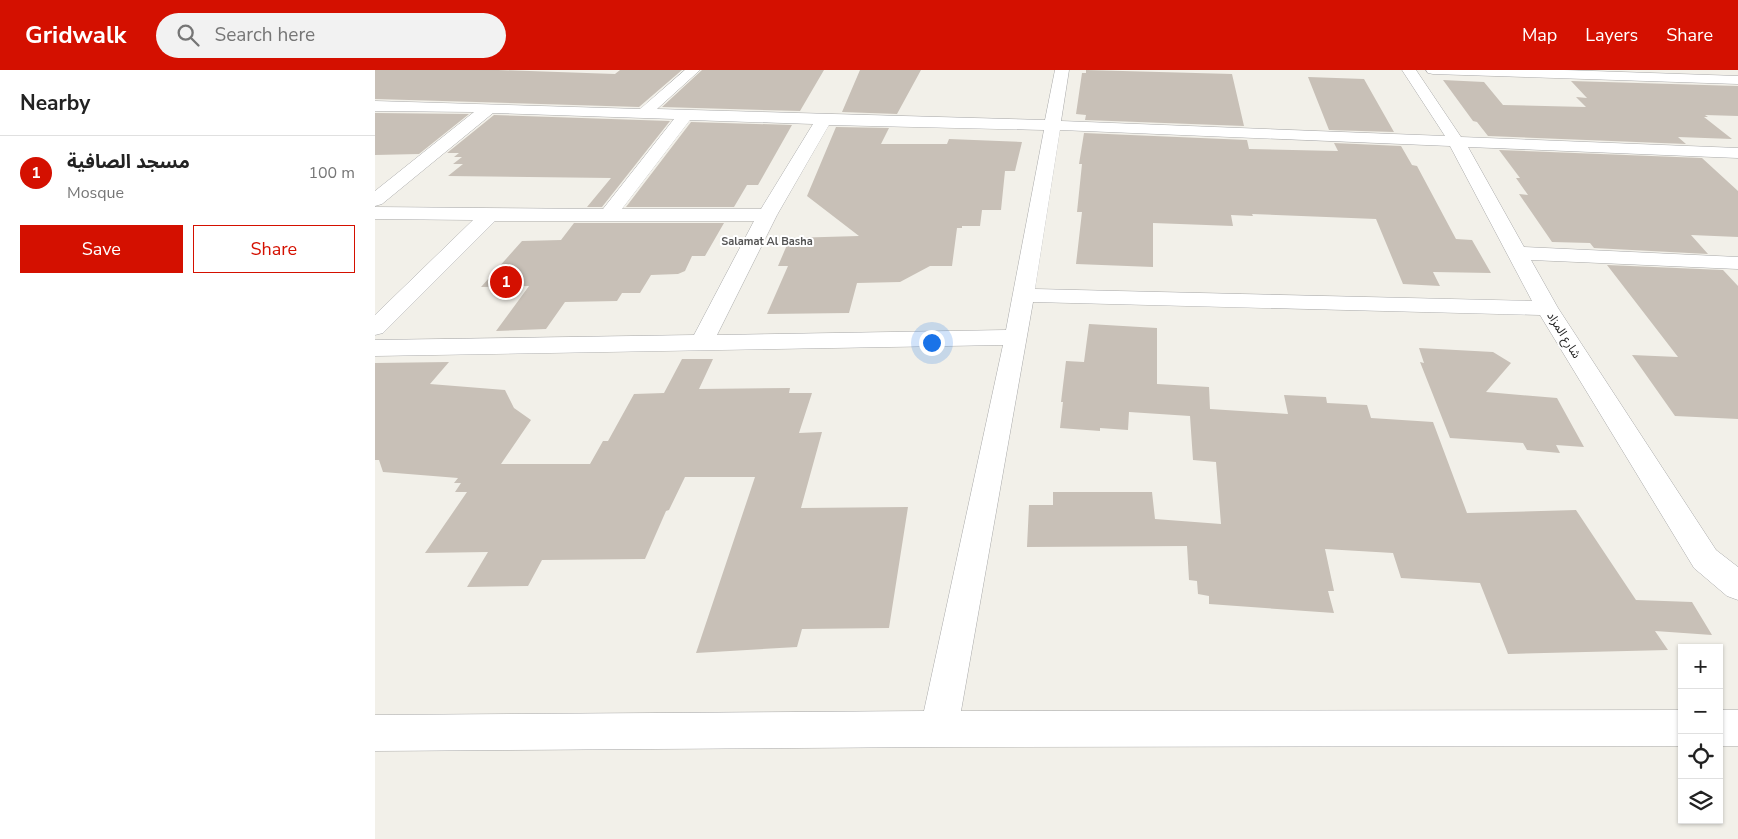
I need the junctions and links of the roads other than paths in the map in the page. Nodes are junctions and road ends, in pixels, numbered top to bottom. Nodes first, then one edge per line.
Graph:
1 (693, 70) edge
2 (1062, 70) edge
3 (1409, 70) edge
4 (1433, 70) edge
5 (1738, 80) edge
6 (375, 106) edge
7 (489, 108) junction
8 (644, 113) junction
9 (686, 115) junction
10 (824, 120) junction
11 (1052, 125) junction
12 (1456, 141) junction
13 (1738, 152) edge
14 (375, 200) edge
15 (375, 213) edge
16 (490, 215) junction
17 (608, 215) junction
18 (767, 215) junction
19 (1517, 253) junction
20 (1738, 263) edge
21 (1023, 295) junction
22 (1547, 308) junction
23 (375, 328) edge
24 (1016, 337) junction
25 (702, 342) junction
26 (375, 348) edge
27 (1738, 586) edge
28 (1678, 728) edge
29 (1723, 728) edge
30 (1738, 728) edge
31 (939, 729) junction
32 (375, 732) edge

1 - 8 street
2 - 11 street
3 - 12 street, شارع المزاد
4 - 5 street
6 - 7 street
7 - 8 street
7 - 14 street
8 - 9 street
9 - 10 street
9 - 17 street
10 - 11 street
10 - 18 street
11 - 12 street
11 - 21 street
12 - 13 street
12 - 19 street, شارع المزاد
15 - 16 street
16 - 17 street
16 - 23 street
17 - 18 street
18 - 25 street
19 - 20 street
19 - 22 street, شارع المزاد
21 - 22 street
21 - 24 street
22 - 27 street, شارع المزاد
24 - 25 street
24 - 31 street
25 - 26 street
28 - 31 street
29 - 30 street
31 - 32 street

